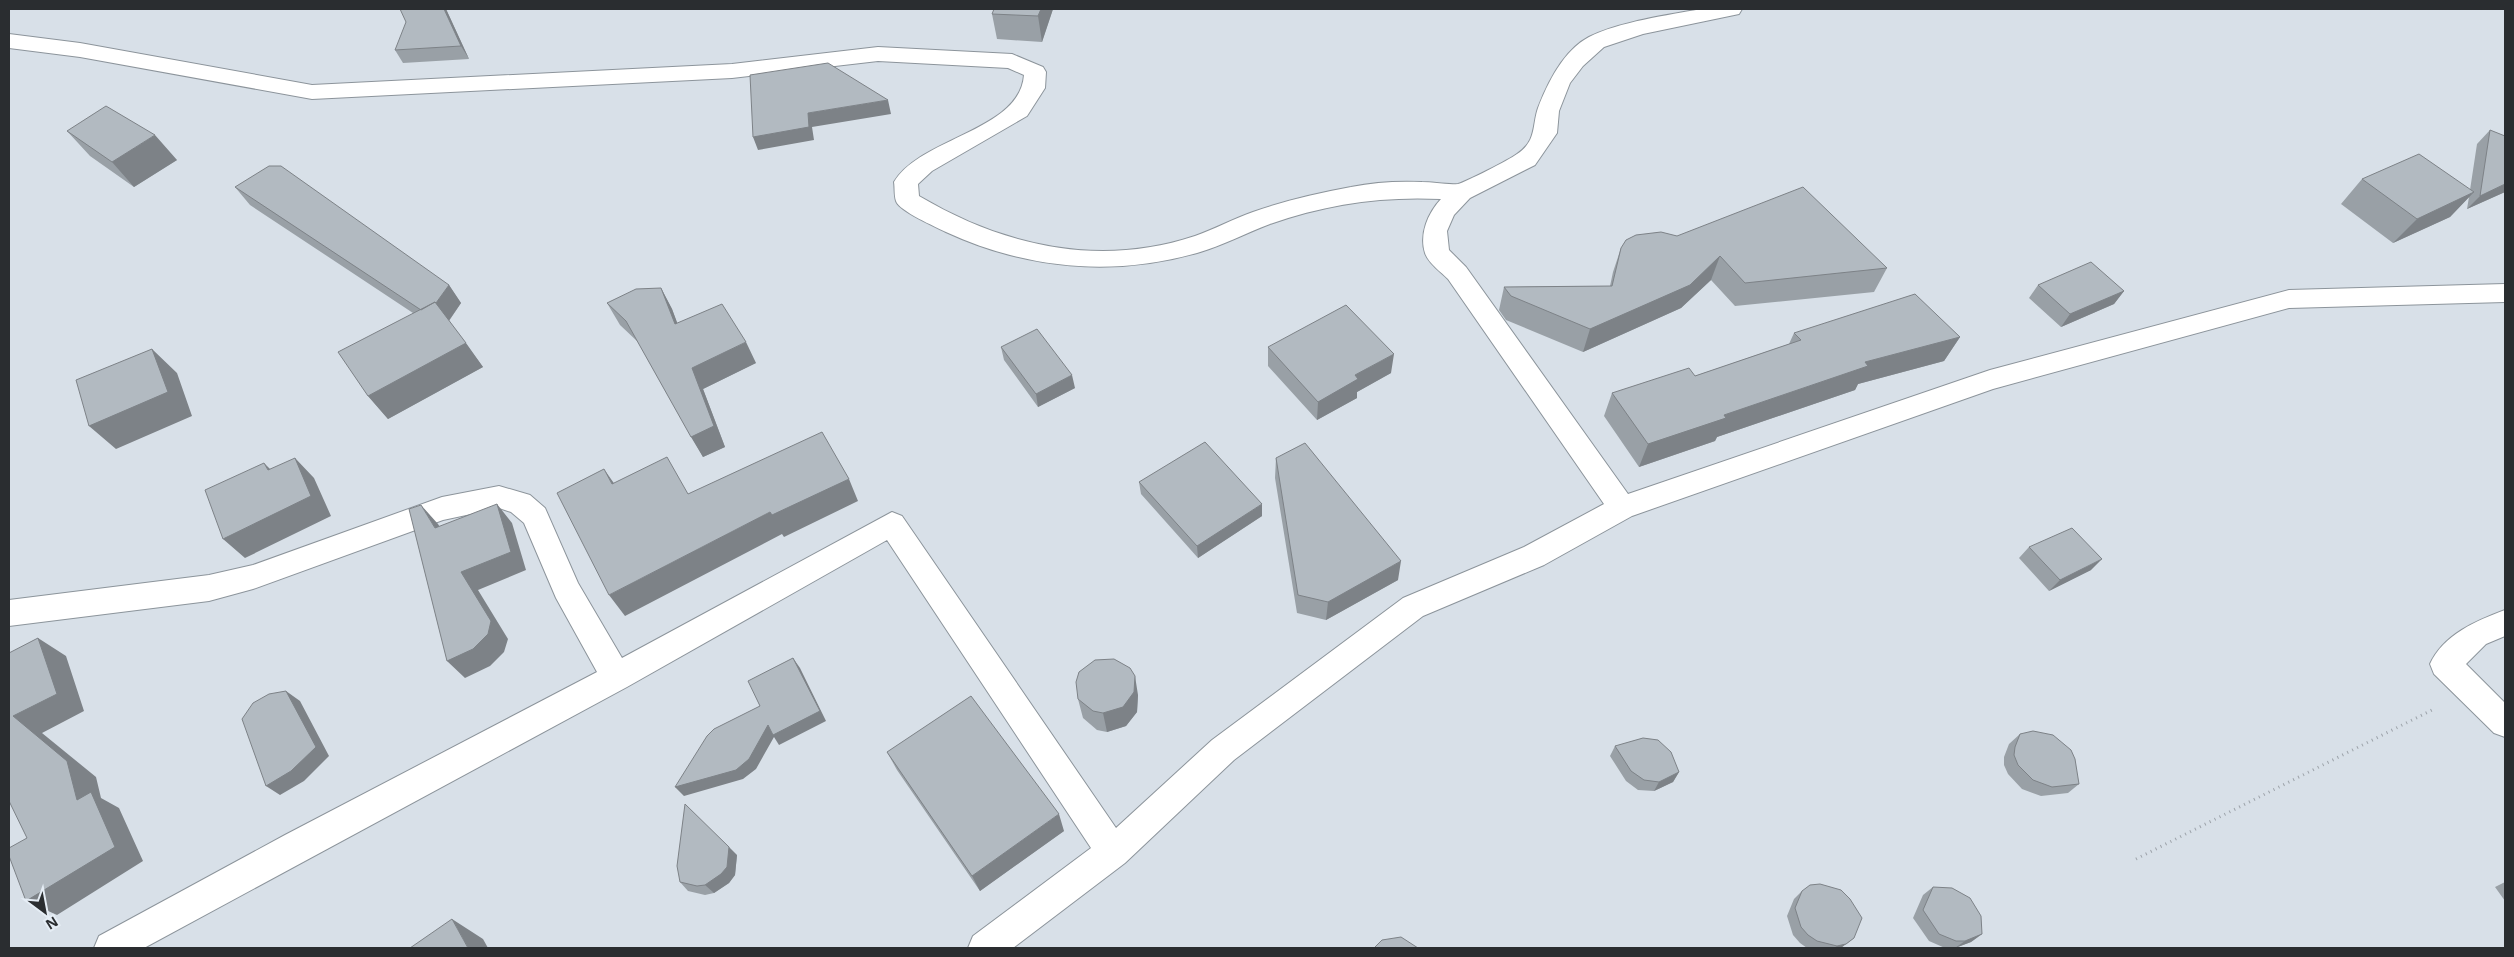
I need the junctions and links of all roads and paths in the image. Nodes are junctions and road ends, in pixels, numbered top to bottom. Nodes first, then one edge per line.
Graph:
1 (1732, 9) edge
2 (9, 41) edge
3 (1462, 192) junction
4 (2505, 293) edge
5 (1622, 508) junction
6 (9, 613) edge
7 (2505, 623) edge
8 (616, 677) junction
9 (2470, 690) junction
10 (2505, 723) edge
11 (1113, 852) junction
12 (2136, 859) dead end
13 (111, 948) edge
14 (984, 948) edge

1 - 3 street
2 - 3 street
3 - 5 street
4 - 5 street
5 - 11 street
6 - 8 street
7 - 9 street
8 - 11 street
8 - 13 street
9 - 10 street
9 - 12 path
11 - 14 street

